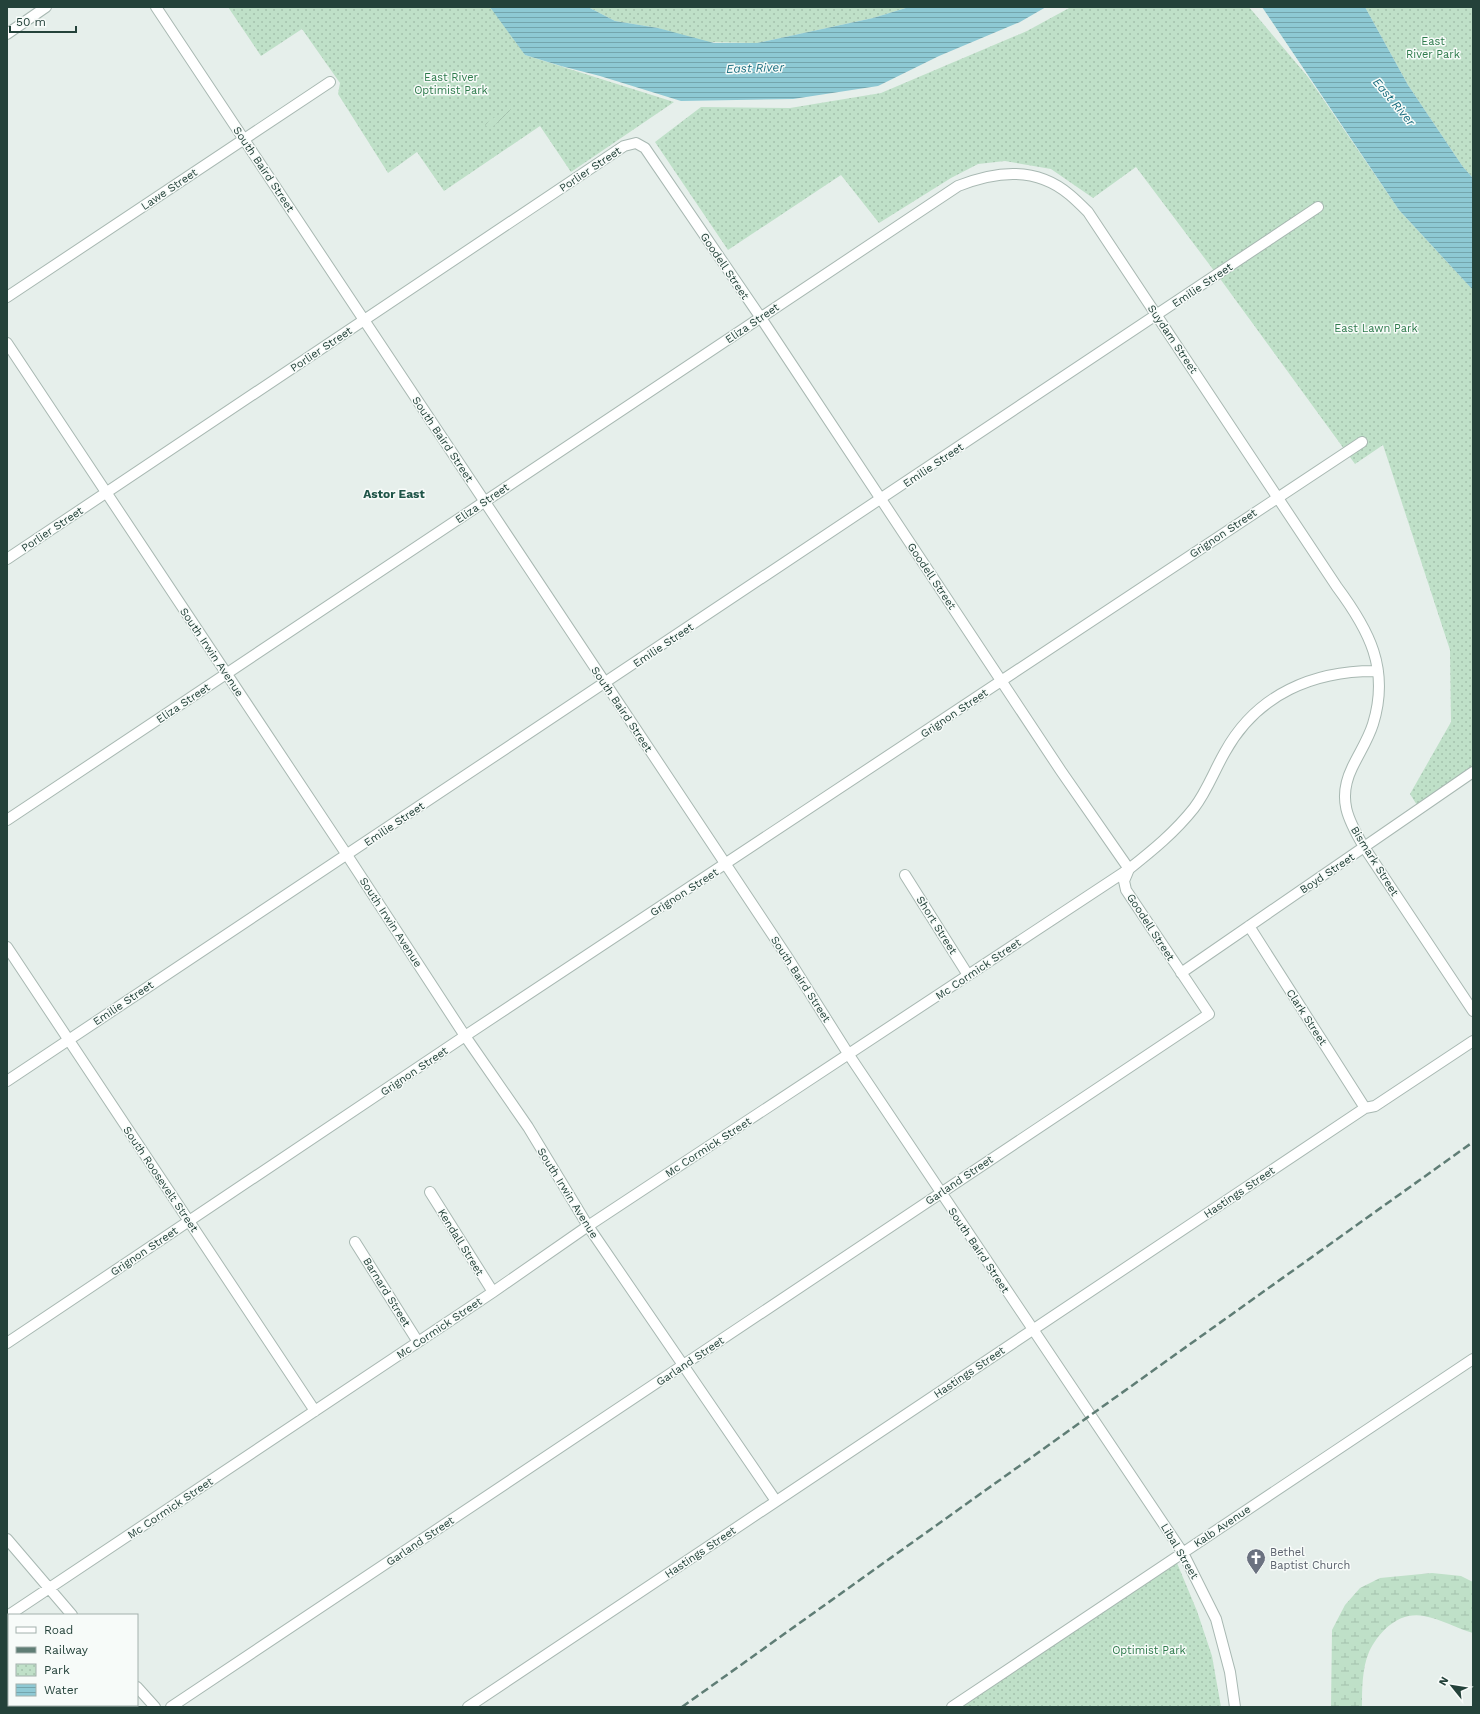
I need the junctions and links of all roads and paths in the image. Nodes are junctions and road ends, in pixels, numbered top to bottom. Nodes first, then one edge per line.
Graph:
1 (46, 7) edge
2 (156, 7) edge
3 (7, 34) edge
4 (330, 82) dead end
5 (244, 139) junction
6 (636, 143) joint
7 (958, 186) joint
8 (1318, 206) dead end
9 (7, 297) edge
10 (1157, 315) junction
11 (760, 318) junction
12 (364, 320) junction
13 (7, 343) edge
14 (1362, 442) dead end
15 (106, 492) junction
16 (1277, 497) junction
17 (881, 499) junction
18 (485, 502) junction
19 (7, 558) edge
20 (1337, 587) joint
21 (1378, 671) junction
22 (227, 674) junction
23 (1002, 681) junction
24 (605, 683) junction
25 (1473, 772) edge
26 (7, 820) edge
27 (1364, 847) junction
28 (347, 855) junction
29 (726, 865) junction
30 (1130, 869) junction
31 (905, 875) dead end
32 (1249, 926) junction
33 (7, 947) edge
34 (1181, 973) junction
35 (968, 975) junction
36 (1473, 1011) edge
37 (1209, 1014) joint
38 (465, 1036) junction
39 (69, 1039) junction
40 (1473, 1041) edge
41 (849, 1055) junction
42 (7, 1081) edge
43 (1365, 1108) junction
44 (430, 1192) dead end
45 (941, 1192) junction
46 (189, 1221) junction
47 (588, 1226) junction
48 (355, 1242) dead end
49 (493, 1292) junction
50 (1032, 1329) junction
51 (418, 1342) junction
52 (7, 1344) edge
53 (1473, 1359) edge
54 (684, 1365) junction
55 (315, 1411) junction
56 (1088, 1411) joint
57 (776, 1501) junction
58 (7, 1539) edge
59 (1183, 1553) junction
60 (48, 1589) junction
61 (11, 1614) edge
62 (71, 1614) edge
63 (138, 1688) edge
64 (155, 1707) edge
65 (171, 1707) edge
66 (468, 1707) edge
67 (952, 1707) edge
68 (1235, 1707) edge

1 - 3 street
2 - 5 street, South Baird Street
4 - 5 street, Lawe Street
5 - 9 street, Lawe Street
5 - 12 street, South Baird Street
6 - 11 street, Goodell Street
6 - 12 street, Porlier Street
7 - 10 street, Suydam Street
7 - 11 street, Eliza Street
8 - 10 street, Emilie Street
10 - 16 street, Suydam Street
10 - 17 street, Emilie Street
11 - 17 street, Goodell Street
11 - 18 street, Eliza Street
12 - 15 street, Porlier Street
12 - 18 street, South Baird Street
13 - 15 street, South Irwin Avenue
14 - 16 street, Grignon Street
15 - 19 street, Porlier Street
15 - 22 street, South Irwin Avenue
16 - 20 street, Suydam Street
16 - 23 street, Grignon Street
17 - 23 street, Goodell Street
17 - 24 street, Emilie Street
18 - 22 street, Eliza Street
18 - 24 street, South Baird Street
20 - 21 street, Bismark Street
21 - 27 street, Bismark Street
21 - 30 street, Mc Cormick Street
22 - 26 street, Eliza Street
22 - 28 street, South Irwin Avenue
23 - 29 street, Grignon Street
23 - 30 street, Goodell Street
24 - 28 street, Emilie Street
24 - 29 street, South Baird Street
25 - 27 street, Boyd Street
27 - 32 street, Boyd Street
27 - 36 street, Bismark Street
28 - 38 street, South Irwin Avenue
28 - 39 street, Emilie Street
29 - 38 street, Grignon Street
29 - 41 street, South Baird Street
30 - 34 street, Goodell Street
30 - 35 street, Mc Cormick Street
31 - 35 street, Short Street
32 - 34 street, Boyd Street
32 - 43 street, Clark Street
33 - 39 street, South Roosevelt Street
34 - 37 street, Goodell Street
35 - 41 street, Mc Cormick Street
37 - 45 street, Garland Street
38 - 46 street, Grignon Street
38 - 47 street, South Irwin Avenue
39 - 42 street, Emilie Street
39 - 46 street, South Roosevelt Street
40 - 43 street, Hastings Street
41 - 45 street, South Baird Street
41 - 47 street, Mc Cormick Street
43 - 50 street, Hastings Street
44 - 49 street, Kendall Street
45 - 50 street, South Baird Street
45 - 54 street, Garland Street
46 - 52 street, Grignon Street
46 - 55 street, South Roosevelt Street
47 - 49 street, Mc Cormick Street
47 - 54 street, South Irwin Avenue
48 - 51 street, Barnard Street
49 - 51 street, Mc Cormick Street
50 - 56 street, South Baird Street
50 - 57 street, Hastings Street
51 - 55 street, Mc Cormick Street
53 - 59 street, Kalb Avenue
54 - 57 street, South Irwin Avenue
54 - 65 street, Garland Street
55 - 60 street, Mc Cormick Street
56 - 59 street, Libal Street
57 - 66 street, Hastings Street
58 - 60 street
59 - 67 street, Kalb Avenue
59 - 68 street, Libal Street
60 - 61 street, Mc Cormick Street
60 - 62 street
63 - 64 street

